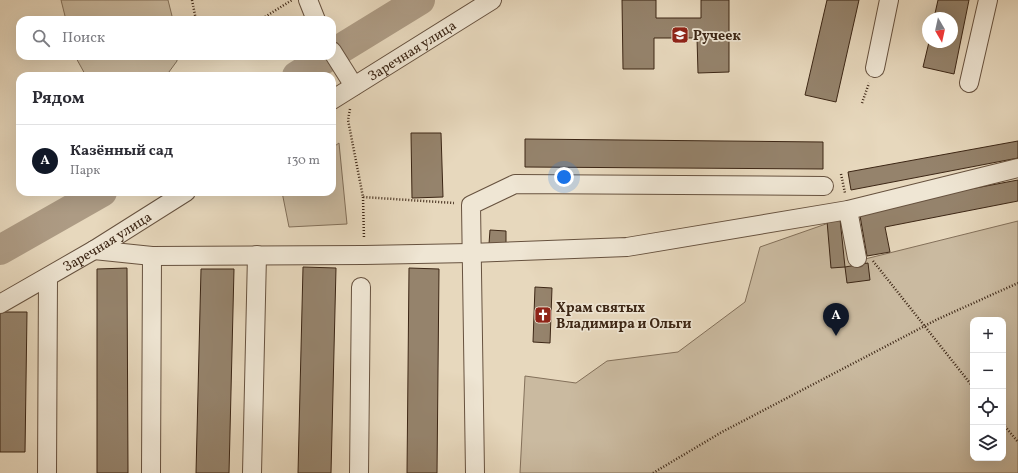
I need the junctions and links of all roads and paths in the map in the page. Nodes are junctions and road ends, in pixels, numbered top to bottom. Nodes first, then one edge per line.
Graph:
1 (192, 0) edge
2 (292, 0) edge
3 (308, 0) edge
4 (492, 0) edge
5 (889, 0) edge
6 (988, 0) edge
7 (195, 16) edge
8 (266, 16) edge
9 (314, 16) edge
10 (336, 57) edge
11 (875, 68) joint
12 (969, 83) dead end
13 (354, 86) junction
14 (336, 97) edge
15 (862, 103) dead end
16 (1018, 168) edge
17 (824, 186) dead end
18 (180, 196) edge
19 (363, 197) junction
20 (471, 205) junction
21 (848, 210) junction
22 (94, 250) junction
23 (470, 253) junction
24 (257, 255) junction
25 (364, 255) junction
26 (152, 256) junction
27 (857, 258) joint
28 (48, 277) junction
29 (1018, 283) edge
30 (361, 287) dead end
31 (0, 304) edge
32 (923, 326) junction
33 (970, 383) edge
34 (1004, 425) edge
35 (1018, 442) edge
36 (47, 473) edge
37 (151, 473) edge
38 (252, 473) edge
39 (359, 473) edge
40 (475, 473) edge
41 (653, 473) edge

1 - 7 path
2 - 8 path
3 - 9 street
4 - 13 street, Заречная улица
5 - 11 street
6 - 12 street
10 - 13 street
11 - 15 path
13 - 14 street, Заречная улица
13 - 19 path
16 - 21 street
17 - 20 street
18 - 22 street, Заречная улица
19 - 20 path
19 - 25 path
20 - 23 street
21 - 23 street
21 - 27 street
22 - 26 street
22 - 28 street, Заречная улица
23 - 25 street
23 - 40 street
24 - 25 street
24 - 26 street
24 - 38 street
26 - 37 street
27 - 32 path
28 - 31 street, Заречная улица
28 - 36 street
29 - 32 path
30 - 39 street
32 - 33 path
32 - 41 path
34 - 35 path

